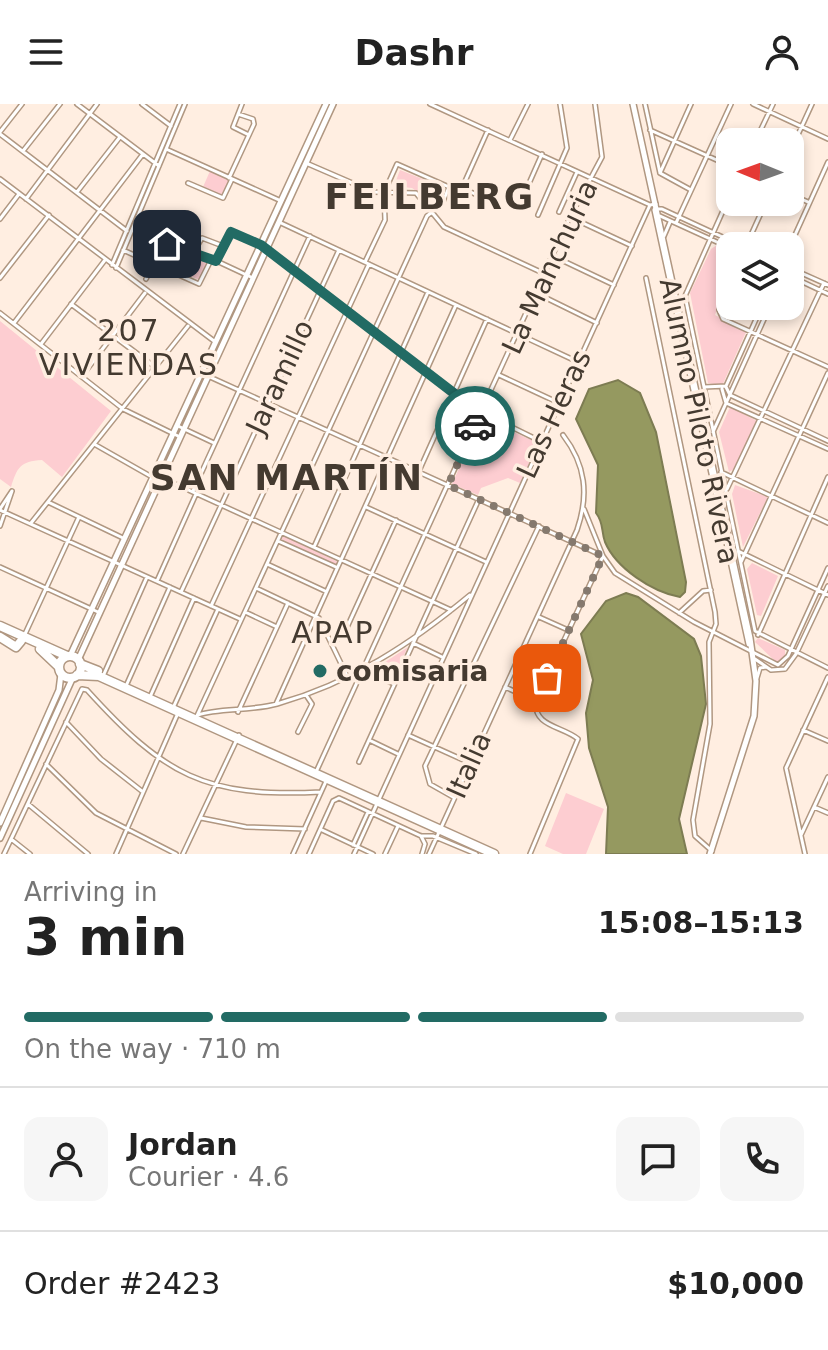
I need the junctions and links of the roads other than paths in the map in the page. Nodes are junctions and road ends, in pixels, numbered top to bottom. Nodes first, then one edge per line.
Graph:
1 (22, 104) edge
2 (60, 104) edge
3 (77, 104) edge
4 (97, 104) edge
5 (142, 104) edge
6 (182, 104) edge
7 (242, 104) edge
8 (326, 104) edge
9 (333, 104) edge
10 (430, 104) edge
11 (529, 104) edge
12 (560, 104) edge
13 (595, 104) edge
14 (633, 104) edge
15 (647, 104) edge
16 (691, 104) edge
17 (731, 104) edge
18 (753, 104) edge
19 (773, 104) edge
20 (812, 104) edge
21 (769, 111) junction
22 (90, 114) junction
23 (238, 114) junction
24 (173, 127) junction
25 (802, 127) junction
26 (761, 128) edge
27 (488, 130) junction
28 (650, 130) junction
29 (0, 133) edge
30 (249, 135) junction
31 (120, 137) junction
32 (828, 139) edge
33 (510, 140) junction
34 (674, 141) junction
35 (166, 149) junction
36 (23, 151) junction
37 (143, 154) junction
38 (542, 154) junction
39 (707, 156) junction
40 (716, 160) edge
41 (303, 162) junction
42 (828, 162) edge
43 (561, 163) junction
44 (157, 164) junction
45 (47, 170) junction
46 (578, 171) junction
47 (660, 173) junction
48 (231, 178) junction
49 (592, 178) junction
50 (0, 179) edge
51 (188, 183) dead end
52 (691, 190) junction
53 (77, 192) junction
54 (384, 193) junction
55 (19, 194) junction
56 (26, 199) junction
57 (488, 200) dead end
58 (804, 200) edge
59 (284, 203) junction
60 (810, 203) junction
61 (519, 206) dead end
62 (655, 207) junction
63 (100, 210) junction
64 (433, 210) junction
65 (559, 212) dead end
66 (49, 215) junction
67 (538, 215) dead end
68 (720, 216) edge
69 (570, 217) junction
70 (679, 217) junction
71 (0, 219) edge
72 (276, 220) junction
73 (674, 222) junction
74 (129, 232) junction
75 (713, 232) junction
76 (797, 232) edge
77 (716, 233) edge
78 (310, 236) junction
79 (664, 236) junction
80 (77, 238) junction
81 (710, 239) junction
82 (716, 242) edge
83 (223, 246) junction
84 (632, 246) junction
85 (263, 247) junction
86 (123, 250) junction
87 (339, 250) junction
88 (192, 255) junction
89 (553, 256) junction
90 (105, 260) junction
91 (214, 260) junction
92 (367, 263) junction
93 (153, 264) junction
94 (114, 266) junction
95 (294, 271) junction
96 (545, 274) junction
97 (804, 274) edge
98 (250, 277) junction
99 (0, 278) edge
100 (398, 278) junction
101 (646, 278) dead end
102 (146, 279) dead end
103 (804, 282) edge
104 (826, 284) edge
105 (614, 285) junction
106 (320, 290) junction
107 (821, 290) junction
108 (146, 291) junction
109 (428, 292) junction
110 (536, 293) junction
111 (828, 294) edge
112 (71, 304) junction
113 (456, 305) junction
114 (0, 313) edge
115 (348, 313) junction
116 (487, 319) junction
117 (728, 320) edge
118 (756, 320) edge
119 (764, 320) edge
120 (14, 323) junction
121 (597, 323) junction
122 (189, 325) junction
123 (373, 331) junction
124 (751, 331) junction
125 (518, 333) junction
126 (113, 334) junction
127 (757, 334) junction
128 (41, 344) junction
129 (219, 344) junction
130 (400, 351) junction
131 (793, 351) junction
132 (578, 362) junction
133 (155, 367) junction
134 (828, 367) edge
135 (426, 373) junction
136 (828, 373) edge
137 (205, 374) junction
138 (499, 375) junction
139 (82, 376) junction
140 (704, 387) junction
141 (724, 388) junction
142 (240, 389) junction
143 (454, 395) junction
144 (730, 395) junction
145 (268, 402) junction
146 (559, 403) junction
147 (726, 403) junction
148 (123, 409) junction
149 (764, 411) junction
150 (481, 414) junction
151 (300, 417) junction
152 (761, 419) junction
153 (180, 427) junction
154 (802, 429) junction
155 (329, 430) junction
156 (713, 432) junction
157 (563, 435) dead end
158 (176, 436) junction
159 (799, 436) junction
160 (828, 441) edge
161 (541, 442) junction
162 (215, 443) junction
163 (358, 443) junction
164 (94, 444) junction
165 (828, 449) edge
166 (388, 457) junction
167 (419, 471) junction
168 (721, 472) junction
169 (158, 477) junction
170 (828, 477) edge
171 (732, 479) junction
172 (448, 485) junction
173 (726, 492) junction
174 (194, 493) junction
175 (771, 497) junction
176 (479, 499) junction
177 (2, 501) edge
178 (48, 502) junction
179 (221, 505) junction
180 (366, 507) junction
181 (584, 509) junction
182 (0, 510) edge
183 (6, 512) junction
184 (508, 512) junction
185 (811, 515) junction
186 (79, 517) junction
187 (253, 519) junction
188 (396, 520) junction
189 (31, 523) junction
190 (828, 523) edge
191 (0, 526) edge
192 (539, 526) junction
193 (282, 532) junction
194 (426, 533) junction
195 (126, 540) junction
196 (68, 541) junction
197 (278, 541) junction
198 (573, 541) junction
199 (314, 547) junction
200 (457, 548) junction
201 (738, 551) junction
202 (603, 556) junction
203 (745, 556) junction
204 (341, 560) junction
205 (486, 562) junction
206 (118, 563) junction
207 (267, 564) junction
208 (741, 564) junction
209 (0, 567) edge
210 (337, 568) junction
211 (828, 568) edge
212 (372, 574) junction
213 (784, 574) junction
214 (147, 577) junction
215 (157, 581) junction
216 (828, 586) edge
217 (170, 587) junction
218 (46, 588) junction
219 (256, 588) junction
220 (401, 588) junction
221 (711, 590) junction
222 (818, 590) junction
223 (181, 592) junction
224 (327, 592) junction
225 (472, 592) junction
226 (826, 594) edge
227 (194, 598) junction
228 (432, 601) junction
229 (288, 603) junction
230 (211, 606) junction
231 (218, 609) junction
232 (452, 609) junction
233 (96, 611) junction
234 (245, 612) junction
235 (679, 613) junction
236 (316, 616) junction
237 (461, 617) junction
238 (537, 617) junction
239 (241, 620) junction
240 (277, 627) junction
241 (568, 630) junction
242 (0, 631) edge
243 (713, 632) junction
244 (749, 632) junction
245 (758, 635) junction
246 (416, 637) junction
247 (22, 638) junction
248 (332, 642) junction
249 (413, 643) junction
250 (749, 644) junction
251 (790, 651) junction
252 (753, 653) junction
253 (796, 654) junction
254 (442, 657) junction
255 (74, 659) junction
256 (766, 667) junction
257 (828, 668) edge
258 (60, 670) junction
259 (363, 671) junction
260 (104, 674) junction
261 (75, 676) junction
262 (828, 677) edge
263 (348, 679) junction
264 (756, 681) junction
265 (394, 684) junction
266 (126, 686) junction
267 (505, 687) junction
268 (318, 691) junction
269 (306, 695) junction
270 (149, 698) junction
271 (536, 701) junction
272 (276, 704) junction
273 (312, 704) junction
274 (238, 712) junction
275 (184, 714) junction
276 (65, 721) junction
277 (803, 730) junction
278 (298, 732) dead end
279 (408, 735) junction
280 (238, 737) junction
281 (369, 740) junction
282 (828, 741) edge
283 (433, 746) junction
284 (399, 755) junction
285 (157, 759) junction
286 (359, 762) dead end
287 (470, 763) junction
288 (46, 764) junction
289 (316, 772) junction
290 (828, 777) edge
291 (328, 778) junction
292 (215, 785) junction
293 (143, 792) junction
294 (321, 792) junction
295 (454, 798) junction
296 (378, 801) junction
297 (28, 804) junction
298 (814, 807) junction
299 (370, 813) junction
300 (828, 813) edge
301 (200, 818) junction
302 (0, 823) edge
303 (398, 826) junction
304 (305, 829) junction
305 (321, 829) junction
306 (125, 830) junction
307 (439, 832) junction
308 (801, 835) junction
309 (421, 836) junction
310 (0, 838) edge
311 (11, 839) junction
312 (355, 846) junction
313 (711, 852) edge
314 (4, 854) edge
315 (30, 854) edge
316 (88, 854) edge
317 (116, 854) edge
318 (176, 854) edge
319 (183, 854) edge
320 (293, 854) edge
321 (309, 854) edge
322 (354, 854) edge
323 (373, 854) edge
324 (385, 854) edge
325 (422, 854) edge
326 (429, 854) edge
327 (476, 854) edge
328 (494, 854) edge
329 (530, 854) edge
330 (538, 854) edge
331 (805, 854) edge

1 - 29 street
2 - 36 street
3 - 22 street
4 - 22 street
5 - 24 street
6 - 24 street
7 - 23 street
8 - 41 main road
9 - 41 main road
10 - 27 street
11 - 33 street
12 - 43 street
13 - 49 street, La Manchuria
14 - 62 main road, Alumno Piloto Rivera
15 - 28 street
16 - 34 street
17 - 39 street
18 - 21 street
19 - 21 street
20 - 25 street
21 - 25 street
21 - 26 street
22 - 31 street
22 - 45 street
23 - 30 street
23 - 30 street
24 - 35 street
24 - 44 street
25 - 32 street
27 - 33 street
27 - 57 street
28 - 34 street
28 - 47 street
29 - 36 street
30 - 48 street
31 - 37 street
31 - 53 street
33 - 38 street
34 - 39 street
34 - 47 street
35 - 44 street
35 - 48 street
36 - 45 street
37 - 44 street
37 - 63 street
38 - 43 street
38 - 61 street
39 - 40 street
39 - 52 street
41 - 54 street
41 - 59 main road
42 - 60 street
43 - 46 street
43 - 67 street
44 - 74 street
45 - 53 street
45 - 56 street
46 - 49 street
46 - 65 street
47 - 52 street
48 - 51 street
48 - 59 street
49 - 62 street
49 - 69 street, La Manchuria
50 - 55 street
52 - 70 street
53 - 63 street
54 - 64 street
54 - 64 street
54 - 92 street
55 - 56 street
55 - 71 street
56 - 66 street
58 - 60 street
59 - 72 main road
60 - 76 street
62 - 70 street
62 - 73 street
62 - 79 main road, Alumno Piloto Rivera
62 - 84 street, Las Heras
62 - 250 main road, Alumno Piloto Rivera
63 - 74 street
63 - 80 street
64 - 96 street
64 - 100 street
66 - 80 street
66 - 99 street
68 - 75 street
69 - 84 street
69 - 89 street, La Manchuria
70 - 73 street
70 - 75 street
72 - 78 street
72 - 85 main road
73 - 79 street
73 - 81 street
74 - 86 street
74 - 94 street
75 - 77 street
75 - 81 street
78 - 87 street
78 - 95 street
79 - 244 main road, Alumno Piloto Rivera
80 - 90 street
80 - 120 street
81 - 82 street
81 - 140 street
83 - 85 street
83 - 88 street
83 - 91 street
84 - 105 street, Las Heras
85 - 95 street
85 - 98 main road
86 - 93 street
86 - 94 street
87 - 92 street
87 - 106 street, Jaramillo
88 - 91 street
88 - 93 street
89 - 96 street, La Manchuria
89 - 105 street
90 - 94 street
90 - 112 street
91 - 93 street
91 - 98 street
92 - 100 street
92 - 115 street
93 - 102 street
94 - 108 street
95 - 106 street
95 - 142 street
96 - 110 street, La Manchuria
97 - 104 street
98 - 129 main road
100 - 109 street
100 - 123 street
101 - 221 street
103 - 107 street
104 - 107 street
105 - 121 street, Las Heras
106 - 115 street
106 - 145 street, Jaramillo
107 - 111 street
107 - 131 street
108 - 122 street
108 - 126 street
109 - 113 street
109 - 130 street
110 - 121 street
110 - 125 street, La Manchuria
112 - 126 street
112 - 128 street
113 - 116 street
113 - 135 street
114 - 120 street
115 - 123 street
115 - 151 street
116 - 125 street
116 - 143 street
117 - 124 street
118 - 124 street
119 - 127 street
120 - 128 street
121 - 132 street, Las Heras
122 - 129 street
122 - 133 street
123 - 130 street
123 - 155 street
124 - 127 street
124 - 141 street
125 - 132 street
125 - 138 street, La Manchuria
126 - 133 street
126 - 139 street
127 - 131 street
127 - 144 street
128 - 139 street
129 - 137 main road
130 - 135 street
130 - 163 street
131 - 134 street
131 - 149 street
132 - 146 street, Las Heras
133 - 148 street
135 - 143 street
135 - 166 street
136 - 154 street
137 - 142 street
137 - 153 main road
138 - 146 street
138 - 150 street, La Manchuria
139 - 148 street
140 - 141 street
140 - 156 street
141 - 144 street
141 - 147 street
142 - 145 street
142 - 162 street
143 - 150 street
143 - 167 street
144 - 147 street
144 - 149 street
145 - 151 street
145 - 179 street, Jaramillo
146 - 161 street, Las Heras
147 - 152 street
147 - 156 street
148 - 158 street
148 - 164 street
149 - 152 street
149 - 154 street
150 - 161 street
150 - 172 street, La Manchuria
151 - 155 street
151 - 187 street
152 - 159 street
152 - 171 street
153 - 158 main road
153 - 162 street
154 - 159 street
154 - 160 street
155 - 163 street
155 - 193 street
156 - 168 street
157 - 181 street, Italia
158 - 169 main road
159 - 165 street
159 - 175 street
161 - 184 street, Las Heras
162 - 174 street
163 - 166 street
163 - 199 street
164 - 169 street
164 - 178 street
166 - 167 street
166 - 180 street
167 - 172 street
168 - 171 street
168 - 173 street
169 - 174 street
169 - 195 main road
169 - 206 main road
170 - 185 street
171 - 173 street
171 - 175 street
172 - 176 street
172 - 194 street, La Manchuria
173 - 201 street
174 - 179 street
174 - 215 street
175 - 185 street
175 - 203 street
176 - 184 street
176 - 200 street
177 - 182 street
177 - 183 street
177 - 183 street
178 - 186 street
178 - 189 street
179 - 187 street
179 - 223 street, Jaramillo
180 - 188 street
180 - 204 street
181 - 198 street, Italia
181 - 202 street
182 - 183 street
183 - 189 street
183 - 191 street
184 - 192 street
184 - 205 street, Las Heras
185 - 190 street
185 - 213 street
186 - 195 street
186 - 196 street
187 - 193 street
187 - 230 street
188 - 194 street
188 - 212 street
189 - 196 street
192 - 198 street
192 - 283 street
193 - 197 street
193 - 199 street
194 - 200 street
194 - 220 street, La Manchuria
195 - 206 main road
196 - 206 street
196 - 218 street
197 - 207 street
197 - 210 street
198 - 202 street
198 - 238 street, Italia
199 - 204 street
200 - 205 street
200 - 228 street
201 - 203 street
201 - 208 street
202 - 235 street
202 - 241 street
203 - 208 street
203 - 213 street
204 - 210 street
204 - 212 street
205 - 225 street, Las Heras
206 - 214 street
206 - 233 main road
207 - 219 street
207 - 224 street
208 - 245 street
209 - 218 street
210 - 224 street
211 - 222 street
212 - 220 street
212 - 248 street
213 - 222 street
213 - 245 street
214 - 215 street
214 - 260 street
215 - 217 street
216 - 226 street
217 - 223 street
217 - 266 street
218 - 233 street
218 - 247 street
219 - 229 street
219 - 234 street
220 - 228 street
220 - 259 street, La Manchuria
221 - 235 street
221 - 243 street
222 - 226 street
222 - 251 street
223 - 227 street
224 - 236 street
225 - 232 street
225 - 237 street, Las Heras
226 - 253 street
227 - 230 street
227 - 270 street
228 - 232 street
228 - 246 street
229 - 236 street
229 - 240 street
230 - 231 street
231 - 239 street
231 - 275 street
232 - 237 street
232 - 246 street
233 - 255 main road
234 - 239 street
234 - 240 street
235 - 243 street
236 - 248 street
236 - 272 street
237 - 254 street, Las Heras
238 - 241 street
238 - 267 street, Italia
239 - 275 street
240 - 274 street
241 - 271 street
242 - 247 highway
242 - 247 highway
243 - 252 street
243 - 313 street
244 - 250 main road, Alumno Piloto Rivera
244 - 252 street
245 - 251 street
246 - 249 street
246 - 259 street
247 - 255 highway
247 - 258 highway
248 - 263 street
249 - 254 street
249 - 265 street
250 - 252 main road, Alumno Piloto Rivera
251 - 252 street
251 - 253 street
252 - 256 street
252 - 264 main road, Alumno Piloto Rivera
253 - 256 street
253 - 257 street
254 - 279 street, Las Heras
255 - 258 highway
255 - 260 highway
255 - 261 highway
256 - 264 street
258 - 261 highway
258 - 302 main road
259 - 263 street
259 - 265 street
259 - 289 street, La Manchuria
260 - 266 highway
261 - 266 highway
261 - 310 main road
262 - 277 street
263 - 268 street
264 - 313 main road, Alumno Piloto Rivera
265 - 281 street
266 - 270 highway
267 - 271 street
267 - 287 street, Italia
268 - 269 street
268 - 273 street
269 - 272 street
269 - 273 street
270 - 275 highway
271 - 329 street
272 - 274 street
273 - 278 street
274 - 275 street
275 - 280 highway
275 - 285 street
276 - 285 street
276 - 288 street
276 - 293 street
277 - 282 street
277 - 308 street
279 - 283 street
279 - 284 street, Las Heras
280 - 289 highway
280 - 292 street
281 - 284 street
281 - 286 street
283 - 287 street
283 - 295 street
284 - 296 street, Las Heras
285 - 292 street
285 - 293 street
287 - 295 street, Italia
288 - 297 street
288 - 306 street
289 - 291 highway
290 - 298 street
291 - 294 street
291 - 296 highway
292 - 294 street
292 - 301 street
293 - 306 street
294 - 304 street
295 - 307 street, Italia
296 - 299 street, Las Heras
296 - 307 highway
297 - 311 street
297 - 316 street
298 - 300 street
298 - 308 street
299 - 303 street
299 - 305 street
299 - 312 street, Las Heras
301 - 304 street
301 - 319 street
303 - 309 street
303 - 324 street
304 - 320 street
305 - 312 street
305 - 321 street
306 - 317 street
306 - 318 street
307 - 309 street
307 - 326 street, Italia
307 - 327 street
307 - 328 highway
308 - 331 street
309 - 325 street
311 - 314 street
311 - 315 street
312 - 322 street, Las Heras
312 - 323 street
329 - 330 street

